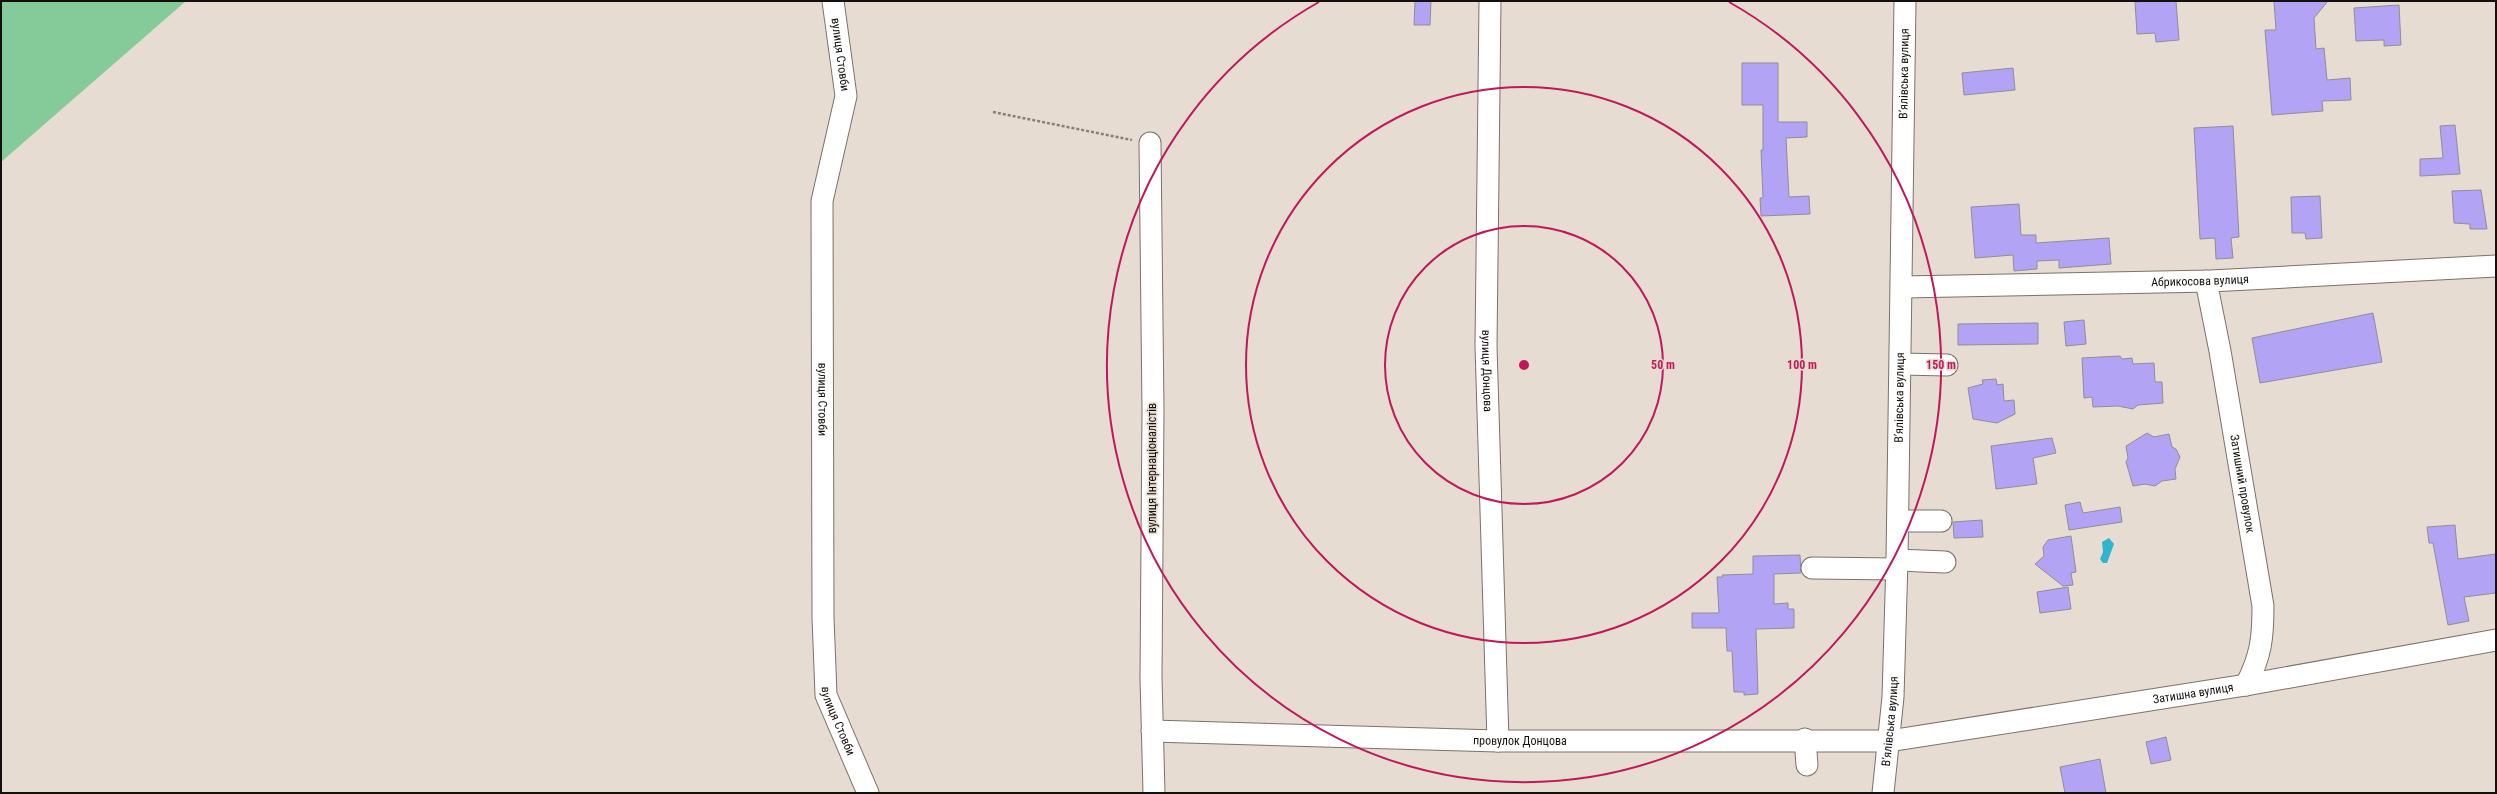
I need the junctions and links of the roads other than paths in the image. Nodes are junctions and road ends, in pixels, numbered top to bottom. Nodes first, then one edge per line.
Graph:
1 (833, 1) edge
2 (1490, 1) edge
3 (1905, 1) edge
4 (1150, 143) road end
5 (2496, 266) edge
6 (2206, 281) junction
7 (1903, 288) junction
8 (1901, 364) junction
9 (1947, 366) dead end
10 (1898, 521) junction
11 (1941, 521) dead end
12 (1945, 562) dead end
13 (1897, 564) junction
14 (1812, 568) dead end
15 (2496, 640) edge
16 (2246, 685) junction
17 (1152, 731) junction
18 (1805, 739) junction
19 (1498, 741) junction
20 (1889, 741) junction
21 (1807, 765) dead end
22 (865, 785) edge
23 (877, 793) edge
24 (1154, 793) edge
25 (1883, 793) edge

1 - 22 street, вулиця Стовби
2 - 19 street, вулиця Донцова
3 - 7 street, В’ялівська вулиця
4 - 17 street, вулиця Інтернаціоналістів
5 - 6 street, Абрикосова вулиця
6 - 7 street, Абрикосова вулиця
6 - 16 street, Затишний провулок
7 - 8 street, В’ялівська вулиця
8 - 9 street
8 - 10 street, В’ялівська вулиця
10 - 11 street
10 - 13 street, В’ялівська вулиця
12 - 13 street
13 - 14 street
13 - 20 street, В’ялівська вулиця
15 - 16 street, Затишна вулиця
16 - 20 street, Затишна вулиця
17 - 19 street, провулок Донцова
17 - 24 street, вулиця Інтернаціоналістів
18 - 19 street, провулок Донцова
18 - 20 street, провулок Донцова
18 - 21 street
20 - 25 street, В’ялівська вулиця
22 - 23 street

